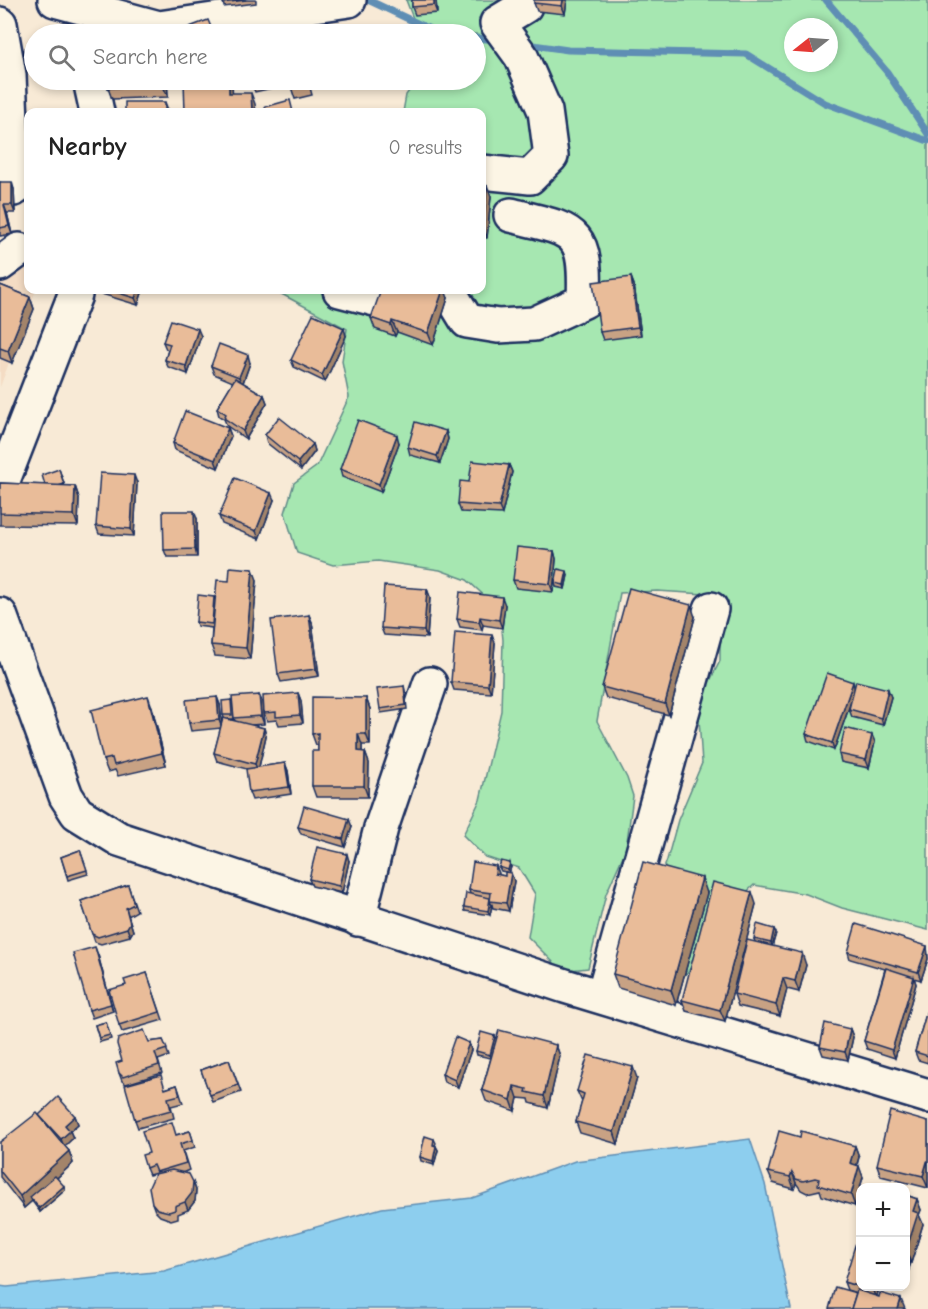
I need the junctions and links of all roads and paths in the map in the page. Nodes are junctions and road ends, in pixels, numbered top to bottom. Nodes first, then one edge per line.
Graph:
1 (349, 0) edge
2 (525, 6) dead end
3 (71, 14) edge
4 (0, 24) edge
5 (134, 24) edge
6 (186, 24) edge
7 (92, 90) edge
8 (96, 108) edge
9 (486, 172) edge
10 (14, 189) edge
11 (511, 215) dead end
12 (356, 294) edge
13 (378, 294) edge
14 (450, 294) edge
15 (75, 295) dead end
16 (0, 488) edge
17 (711, 609) dead end
18 (0, 615) edge
19 (430, 684) dead end
20 (358, 919) junction
21 (603, 996) junction
22 (928, 1096) edge

1 - 6 street
2 - 9 street
3 - 5 street
4 - 10 street
7 - 8 street
11 - 14 street
12 - 13 street
15 - 16 street
17 - 21 street
18 - 20 street
19 - 20 street
20 - 21 street
21 - 22 street

